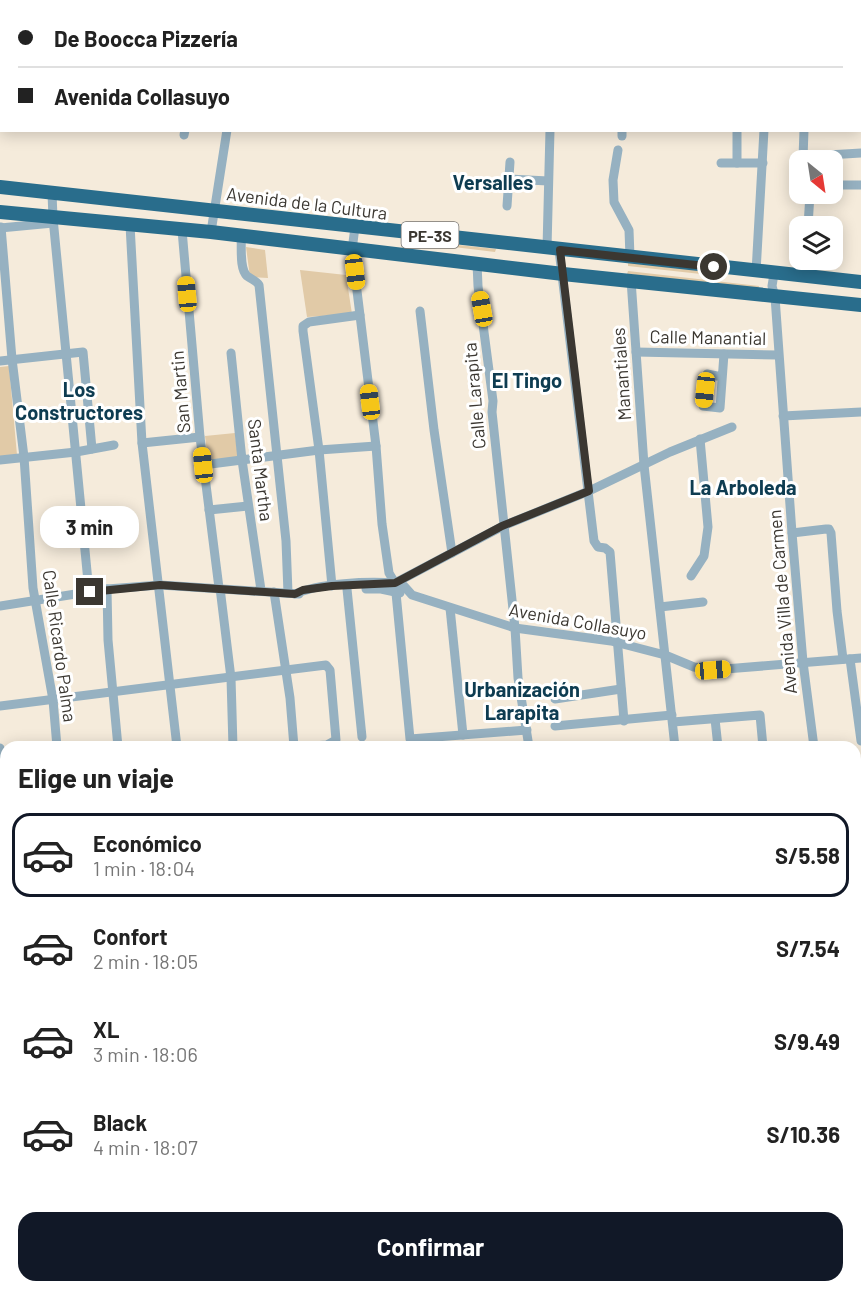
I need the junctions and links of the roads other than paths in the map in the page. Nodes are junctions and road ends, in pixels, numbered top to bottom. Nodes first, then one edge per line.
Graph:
1 (228, 132) edge
2 (550, 132) edge
3 (737, 132) edge
4 (764, 132) edge
5 (804, 132) edge
6 (618, 150) dead end
7 (803, 150) edge
8 (861, 153) edge
9 (843, 154) edge
10 (510, 162) dead end
11 (737, 163) junction
12 (764, 163) junction
13 (721, 164) dead end
14 (509, 179) junction
15 (548, 181) junction
16 (843, 185) edge
17 (861, 185) edge
18 (0, 187) edge
19 (52, 193) junction
20 (507, 206) dead end
21 (213, 210) junction
22 (0, 212) edge
23 (53, 220) junction
24 (130, 225) junction
25 (1, 227) edge
26 (355, 227) junction
27 (182, 230) junction
28 (211, 232) junction
29 (242, 236) junction
30 (553, 249) junction
31 (352, 250) junction
32 (630, 257) junction
33 (477, 263) junction
34 (806, 270) edge
35 (756, 272) junction
36 (563, 274) junction
37 (774, 274) junction
38 (806, 277) junction
39 (631, 280) junction
40 (861, 282) edge
41 (775, 297) junction
42 (861, 305) edge
43 (420, 311) dead end
44 (360, 315) junction
45 (636, 352) junction
46 (231, 353) dead end
47 (66, 354) junction
48 (724, 354) junction
49 (778, 356) junction
50 (12, 359) junction
51 (0, 361) edge
52 (722, 377) dead end
53 (861, 412) edge
54 (783, 417) junction
55 (732, 427) dead end
56 (200, 437) junction
57 (700, 439) junction
58 (142, 443) junction
59 (114, 445) dead end
60 (376, 446) junction
61 (92, 449) junction
62 (319, 450) junction
63 (76, 452) junction
64 (276, 456) junction
65 (24, 457) junction
66 (0, 460) edge
67 (242, 460) junction
68 (203, 465) junction
69 (644, 465) junction
70 (589, 491) junction
71 (248, 506) junction
72 (209, 510) junction
73 (502, 526) junction
74 (792, 533) junction
75 (452, 553) junction
76 (691, 576) dead end
77 (160, 585) junction
78 (220, 588) junction
79 (340, 588) junction
80 (107, 589) junction
81 (393, 589) junction
82 (261, 590) junction
83 (90, 592) junction
84 (274, 592) junction
85 (291, 593) junction
86 (36, 600) junction
87 (703, 602) dead end
88 (0, 606) edge
89 (660, 607) junction
90 (450, 608) junction
91 (514, 628) junction
92 (618, 643) junction
93 (665, 656) junction
94 (861, 658) edge
95 (847, 659) junction
96 (803, 662) junction
97 (285, 671) junction
98 (231, 678) junction
99 (169, 686) junction
100 (621, 689) junction
101 (112, 692) junction
102 (555, 699) dead end
103 (53, 700) junction
104 (0, 706) edge
105 (673, 719) junction
106 (715, 719) junction
107 (624, 721) junction
108 (555, 726) dead end
109 (526, 730) junction
110 (463, 735) junction
111 (362, 737) dead end
112 (56, 741) edge
113 (117, 741) edge
114 (176, 741) edge
115 (233, 741) edge
116 (295, 741) edge
117 (334, 741) edge
118 (528, 741) edge
119 (675, 741) edge
120 (717, 741) edge
121 (763, 741) edge
122 (813, 741) edge
123 (861, 741) edge

1 - 21 street
2 - 15 street
3 - 11 street
4 - 12 street
5 - 7 street
6 - 32 street
8 - 9 street
10 - 14 street
11 - 12 street
11 - 13 street
12 - 35 street
14 - 15 street
14 - 20 street
15 - 30 street
16 - 17 street
18 - 19 highway, Avenida de la Cultura / PE-3S
19 - 21 highway, Avenida de la Cultura / PE-3S
19 - 23 street
21 - 26 highway, Avenida de la Cultura / PE-3S
21 - 28 street
22 - 23 highway, PE-3S
23 - 24 highway, PE-3S
23 - 25 street
23 - 47 street
24 - 27 highway, PE-3S
24 - 58 street
25 - 50 street, Calle Ricardo Palma
26 - 30 highway, Avenida de la Cultura / PE-3S
26 - 31 street
27 - 28 highway, PE-3S
27 - 56 street, San Martin
28 - 29 highway, PE-3S
29 - 31 highway, PE-3S
29 - 64 street
30 - 32 highway, Avenida de la Cultura / PE-3S
30 - 36 street
31 - 33 highway, PE-3S
31 - 44 street
32 - 35 highway, Avenida de la Cultura / PE-3S
33 - 36 highway, PE-3S
33 - 73 street, Calle Larapita
34 - 38 street
35 - 37 highway, Avenida de la Cultura / PE-3S
36 - 39 highway, PE-3S
36 - 70 street
37 - 38 highway, Avenida de la Cultura / PE-3S
37 - 41 street, Avenida Villa de Carmen
38 - 40 highway, Avenida de la Cultura / PE-3S
39 - 41 highway, PE-3S
39 - 45 street, Manantiales
41 - 42 highway, PE-3S
41 - 49 street, Avenida Villa de Carmen
43 - 75 street
44 - 60 street
44 - 62 street
45 - 48 street, Calle Manantial
45 - 69 street, Manantiales
46 - 67 street, Santa Martha
47 - 50 street
47 - 61 street
47 - 63 street
48 - 49 street, Calle Manantial
48 - 52 street
49 - 54 street, Avenida Villa de Carmen
50 - 51 street
50 - 65 street, Calle Ricardo Palma
53 - 54 street
54 - 74 street, Avenida Villa de Carmen
55 - 57 street
56 - 58 street
56 - 68 street, San Martin
57 - 69 street
57 - 76 street
58 - 77 street
59 - 61 street
60 - 62 street
60 - 81 street
61 - 63 street
62 - 64 street
62 - 79 street
63 - 65 street
63 - 83 street
64 - 67 street
64 - 85 street
65 - 66 street
65 - 86 street, Calle Ricardo Palma
67 - 68 street
67 - 71 street, Santa Martha
68 - 72 street, San Martin
69 - 70 street
69 - 89 street, Manantiales
70 - 73 street
70 - 92 street
71 - 72 street
71 - 82 street, Santa Martha
72 - 78 street, San Martin
73 - 75 street
73 - 91 street, Calle Larapita
74 - 95 street
74 - 96 street, Avenida Villa de Carmen
75 - 81 street
77 - 78 street
77 - 80 street
77 - 99 street
78 - 82 street
78 - 98 street, San Martin
79 - 81 street
79 - 85 street
79 - 111 street
80 - 83 street
80 - 101 street
81 - 90 street, Avenida Collasuyo
81 - 110 street
82 - 84 street
83 - 86 street
84 - 85 street
84 - 97 street
86 - 88 street
86 - 103 street, Calle Ricardo Palma
87 - 89 street
89 - 93 street, Manantiales
90 - 91 street, Avenida Collasuyo
90 - 110 street
91 - 92 street, Avenida Collasuyo
91 - 109 street, Calle Larapita
92 - 93 street, Avenida Collasuyo
92 - 100 street
93 - 96 street, Avenida Collasuyo
93 - 105 street, Manantiales
94 - 95 street, Avenida Collasuyo
95 - 96 street, Avenida Collasuyo
95 - 123 street
96 - 122 street, Avenida Villa de Carmen
97 - 98 street
97 - 116 street
97 - 117 street
98 - 99 street
98 - 115 street, San Martin
99 - 101 street
99 - 114 street
100 - 102 street
100 - 107 street
101 - 103 street
101 - 113 street
103 - 104 street
103 - 112 street, Calle Ricardo Palma
105 - 106 street
105 - 107 street
105 - 119 street, Manantiales
106 - 120 street
106 - 121 street
107 - 108 street
109 - 110 street
109 - 118 street, Calle Larapita

